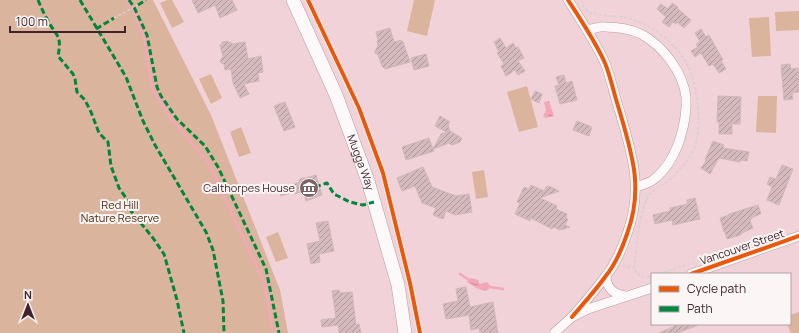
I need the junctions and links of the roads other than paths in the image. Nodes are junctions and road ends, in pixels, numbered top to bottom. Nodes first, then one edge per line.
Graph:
1 (293, 0) edge
2 (568, 0) edge
3 (587, 30) junction
4 (636, 187) junction
5 (799, 236) edge
6 (694, 273) edge
7 (606, 277) junction
8 (651, 288) edge
9 (626, 296) junction
10 (572, 317) junction
11 (405, 333) edge
12 (554, 333) edge

1 - 11 main road, Mugga Way
2 - 3 street
3 - 4 street
3 - 4 street
4 - 7 street
5 - 6 street, Vancouver Street
7 - 9 street
7 - 10 street
8 - 9 street
9 - 10 street
10 - 12 street

